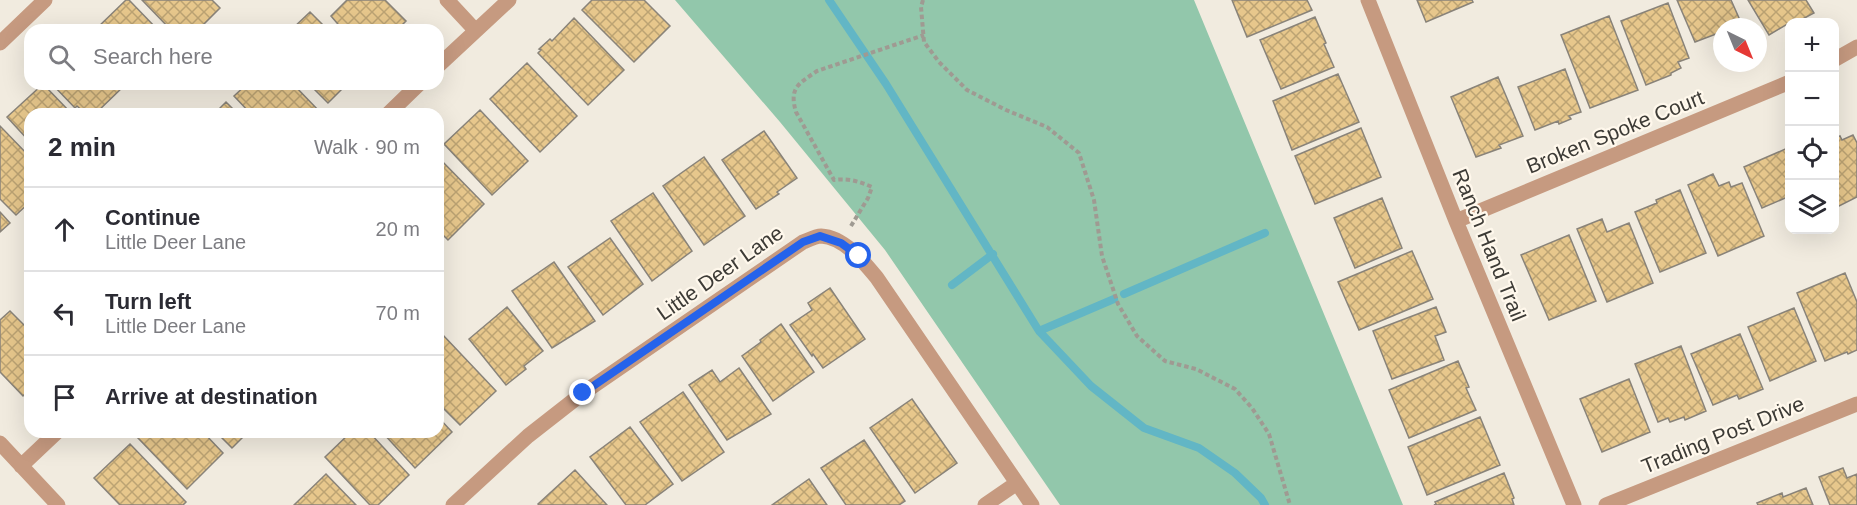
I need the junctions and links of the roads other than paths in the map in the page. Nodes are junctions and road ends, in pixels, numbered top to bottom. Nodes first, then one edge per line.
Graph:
1 (45, 0) edge
2 (447, 0) edge
3 (509, 0) edge
4 (1368, 0) edge
5 (475, 30) junction
6 (0, 43) edge
7 (1857, 46) edge
8 (1839, 57) edge
9 (444, 60) edge
10 (1785, 84) edge
11 (413, 90) edge
12 (394, 108) edge
13 (1456, 221) junction
14 (1857, 404) edge
15 (51, 438) edge
16 (0, 443) edge
17 (21, 466) junction
18 (1017, 483) junction
19 (58, 505) edge
20 (453, 505) edge
21 (985, 505) edge
22 (1032, 505) edge
23 (1574, 505) edge
24 (1606, 505) edge

1 - 6 street
2 - 5 street
3 - 5 street
4 - 13 street, Ranch Hand Trail
5 - 9 street
7 - 8 street
10 - 13 street, Broken Spoke Court
11 - 12 street
13 - 23 street, Ranch Hand Trail
14 - 24 street, Trading Post Drive
15 - 17 street
16 - 17 street
17 - 19 street
18 - 20 street, Little Deer Lane
18 - 21 street
18 - 22 street

